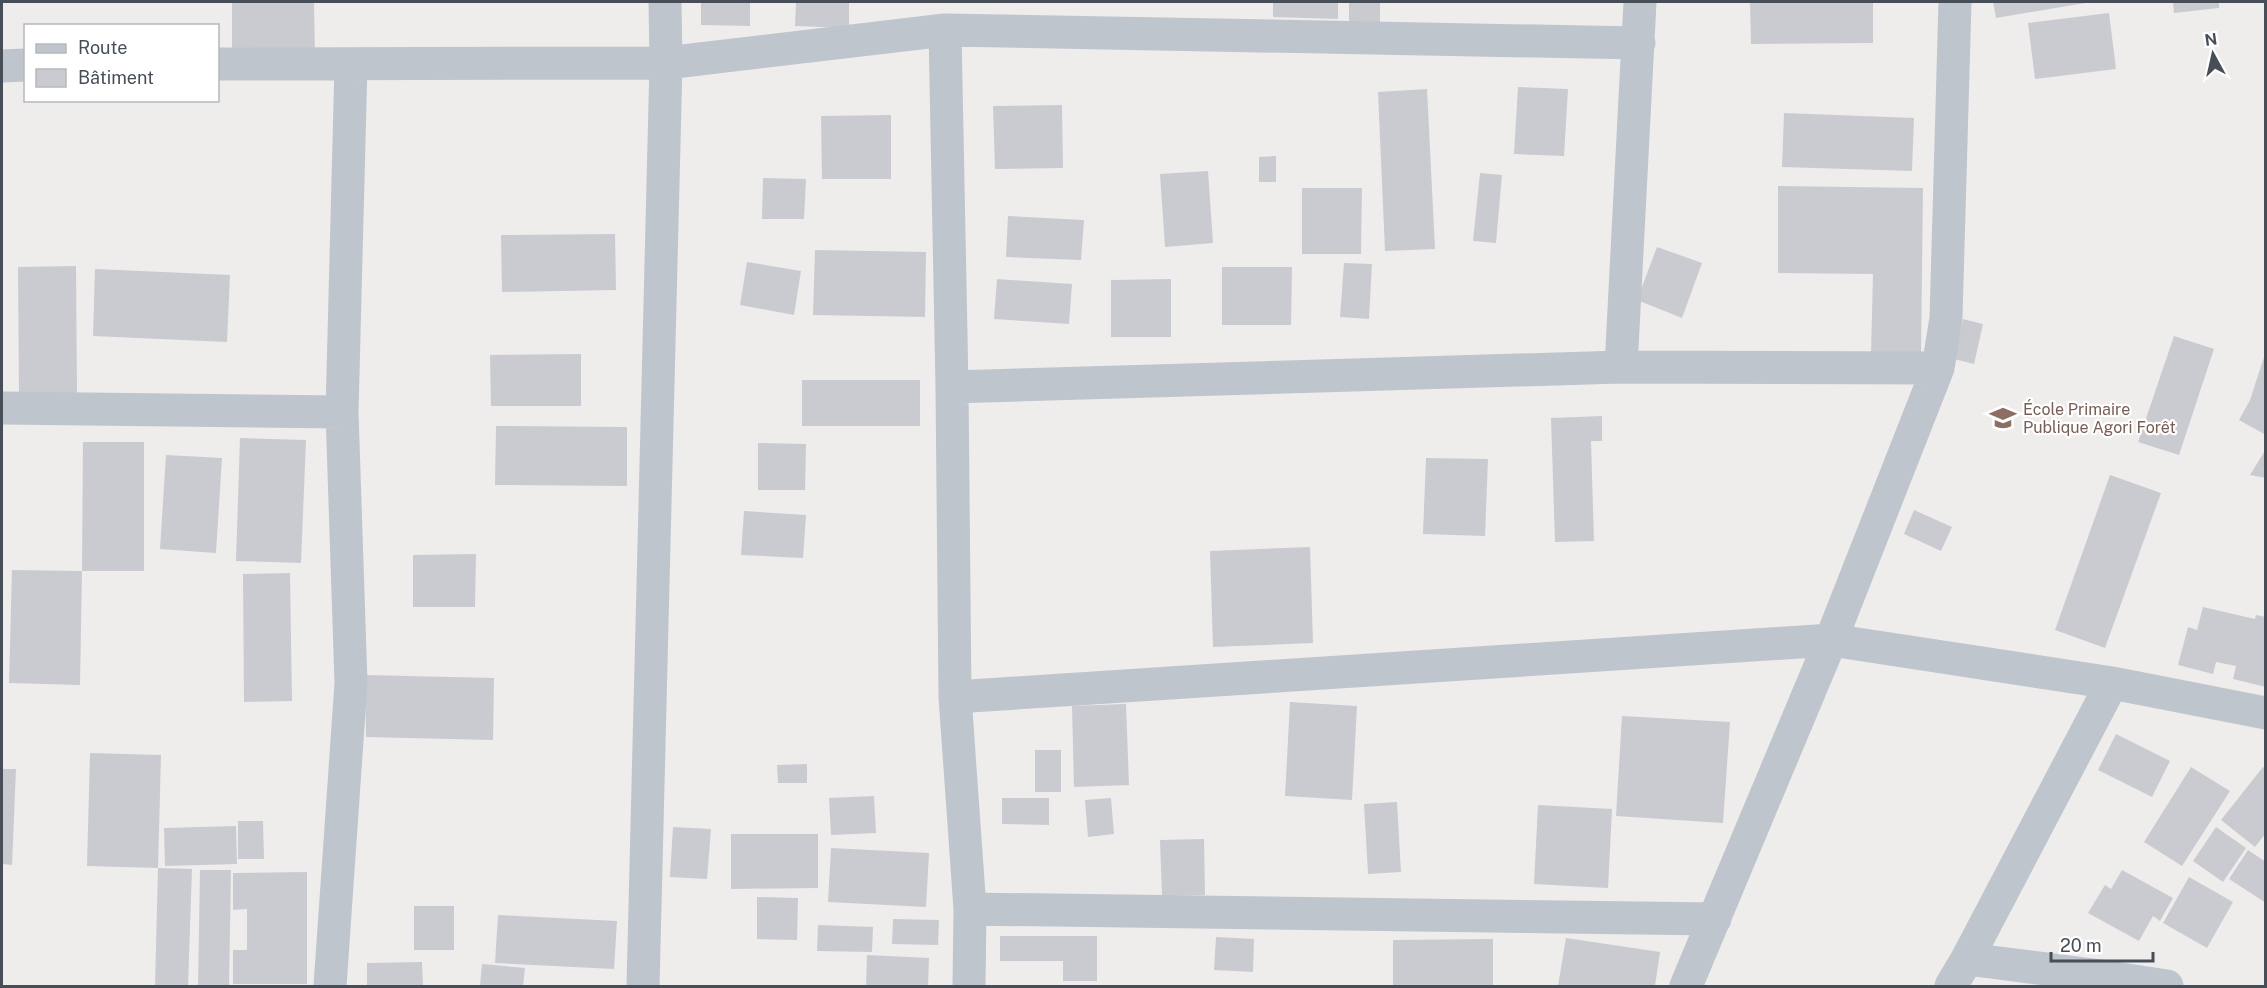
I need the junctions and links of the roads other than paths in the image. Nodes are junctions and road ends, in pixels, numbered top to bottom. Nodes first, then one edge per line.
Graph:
1 (665, 2) edge
2 (1640, 2) edge
3 (1955, 2) edge
4 (945, 30) junction
5 (1639, 44) junction
6 (666, 63) junction
7 (219, 64) edge
8 (351, 64) junction
9 (24, 65) edge
10 (2, 66) edge
11 (1621, 367) junction
12 (1938, 368) junction
13 (952, 387) junction
14 (2, 408) edge
15 (342, 412) junction
16 (1831, 640) junction
17 (2112, 682) junction
18 (955, 697) junction
19 (2265, 713) edge
20 (970, 909) junction
21 (1715, 919) junction
22 (1967, 959) junction
23 (330, 987) edge
24 (643, 987) edge
25 (969, 987) edge
26 (1686, 987) edge
27 (1951, 987) edge
28 (2167, 987) edge

1 - 6 street
2 - 5 street
3 - 12 street
4 - 5 street
4 - 6 street
4 - 13 street
5 - 11 street
6 - 8 street
6 - 24 street
7 - 8 street
8 - 15 street
9 - 10 street
11 - 12 street
11 - 13 street
12 - 16 street
13 - 18 street
14 - 15 street
15 - 23 street
16 - 17 street
16 - 18 street
16 - 21 street
17 - 19 street
17 - 22 street
18 - 20 street
20 - 21 street
20 - 25 street
21 - 26 street
22 - 27 street
22 - 28 street

